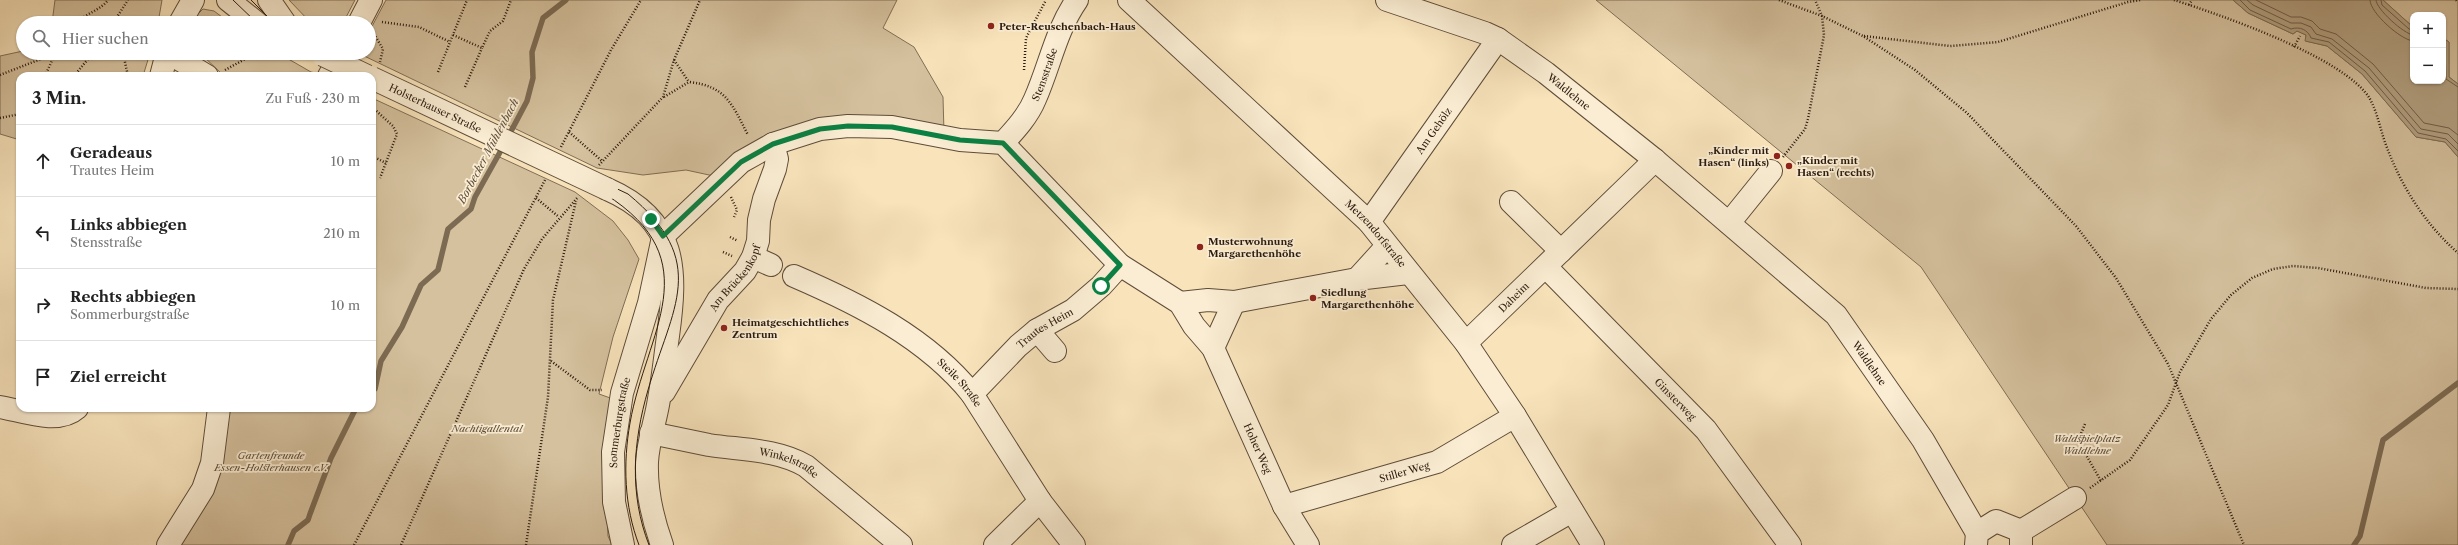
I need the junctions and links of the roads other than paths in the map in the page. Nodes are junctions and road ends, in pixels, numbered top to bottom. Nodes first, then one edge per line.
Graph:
1 (175, 0) edge
2 (193, 0) edge
3 (228, 0) edge
4 (269, 0) edge
5 (1078, 0) edge
6 (1129, 0) edge
7 (1387, 0) edge
8 (1050, 1) edge
9 (173, 16) edge
10 (184, 16) edge
11 (248, 16) edge
12 (280, 16) edge
13 (1498, 39) junction
14 (1054, 44) junction
15 (166, 60) edge
16 (182, 60) edge
17 (327, 60) edge
18 (337, 60) edge
19 (162, 72) edge
20 (207, 72) edge
21 (328, 72) edge
22 (360, 72) edge
23 (376, 80) edge
24 (1003, 143) junction
25 (764, 148) junction
26 (1655, 160) junction
27 (1771, 171) road end
28 (1511, 202) dead end
29 (1369, 222) junction
30 (1729, 223) junction
31 (663, 236) junction
32 (1387, 246) junction
33 (1562, 251) junction
34 (1120, 265) junction
35 (1546, 267) junction
36 (1408, 273) junction
37 (794, 276) dead end
38 (1357, 279) junction
39 (1234, 302) junction
40 (649, 303) junction
41 (673, 304) junction
42 (1180, 304) junction
43 (1037, 330) junction
44 (1466, 343) junction
45 (1213, 348) junction
46 (1055, 351) dead end
47 (972, 394) junction
48 (659, 400) junction
49 (0, 407) edge
50 (16, 410) edge
51 (29, 412) edge
52 (70, 412) edge
53 (218, 412) edge
54 (1515, 416) junction
55 (652, 433) junction
56 (2075, 498) road end
57 (1040, 500) junction
58 (1284, 506) junction
59 (1572, 510) junction
60 (2021, 538) edge
61 (1976, 539) edge
62 (168, 545) edge
63 (623, 545) edge
64 (662, 545) edge
65 (901, 545) edge
66 (996, 545) edge
67 (1074, 545) edge
68 (1308, 545) edge
69 (1513, 545) edge
70 (1593, 545) edge
71 (1790, 545) edge

1 - 9 street
2 - 10 street
3 - 11 street
4 - 12 street
5 - 14 street, Stensstraße
6 - 29 street, Metzendorfstraße
7 - 13 street, Waldlehne
8 - 14 street
13 - 26 street, Waldlehne
13 - 29 street, Am Gehölz
14 - 24 street, Stensstraße
15 - 19 street
16 - 20 street
17 - 21 street
18 - 22 street, bridge
23 - 31 street, Holsterhauser Straße, bridge
24 - 25 street
24 - 34 street
25 - 31 street
25 - 48 street, Am Brückenkopf
26 - 30 street, Waldlehne
26 - 33 street, Daheim
27 - 30 street
28 - 33 street
29 - 32 street, Metzendorfstraße
30 - 61 street, Waldlehne
31 - 40 street, Sommerburgstraße
31 - 41 street
32 - 36 street, Metzendorfstraße
32 - 38 street
33 - 35 street, Daheim
34 - 42 street
34 - 43 street, Trautes Heim
35 - 44 street, Daheim
35 - 71 street, Ginsterweg
36 - 38 street
36 - 44 street, Metzendorfstraße
37 - 47 street, Steile Straße
38 - 39 street
39 - 42 street
39 - 45 street
40 - 41 street
40 - 63 street, Sommerburgstraße
41 - 48 street
42 - 45 street
43 - 46 street
43 - 47 street, Trautes Heim
44 - 54 street, Metzendorfstraße
45 - 58 street, Hoher Weg
47 - 57 street, Steile Straße
48 - 55 street
49 - 50 street
51 - 52 street
53 - 62 street
54 - 58 street, Stiller Weg
54 - 59 street, Metzendorfstraße
55 - 64 street
55 - 65 street, Winkelstraße
56 - 60 street
57 - 66 street
57 - 67 street, Steile Straße
58 - 68 street, Hoher Weg
59 - 69 street
59 - 70 street, Metzendorfstraße
60 - 61 street

